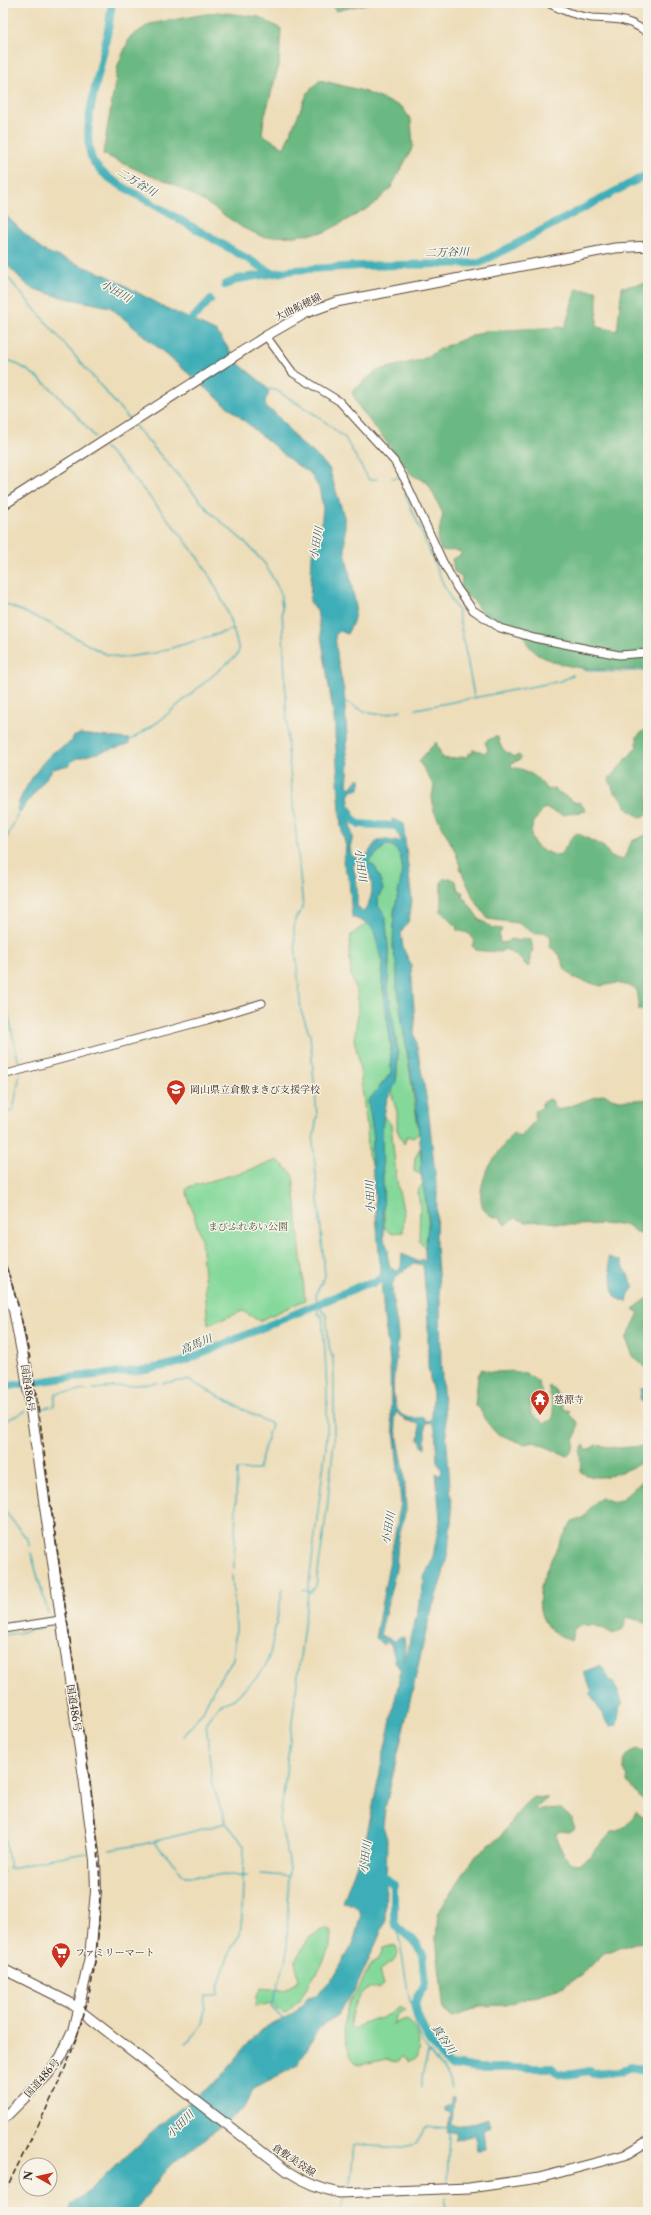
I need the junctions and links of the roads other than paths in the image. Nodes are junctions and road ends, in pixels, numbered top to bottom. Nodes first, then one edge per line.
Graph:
1 (549, 3) edge
2 (648, 34) edge
3 (648, 246) edge
4 (264, 338) junction
5 (3, 504) edge
6 (648, 653) edge
7 (262, 1003) dead end
8 (3, 1075) edge
9 (3, 1274) edge
10 (60, 1620) junction
11 (3, 1629) edge
12 (3, 1969) edge
13 (79, 2010) junction
14 (3, 2119) edge
15 (648, 2142) edge

1 - 2 street
3 - 4 main road, 大曲船穂線
4 - 5 main road, 大曲船穂線
4 - 6 street
7 - 8 street
9 - 10 highway, 国道486号
10 - 11 street
10 - 13 highway, 国道486号
12 - 13 main road, 倉敷美袋線
13 - 14 highway, 国道486号
13 - 15 main road, 倉敷美袋線

